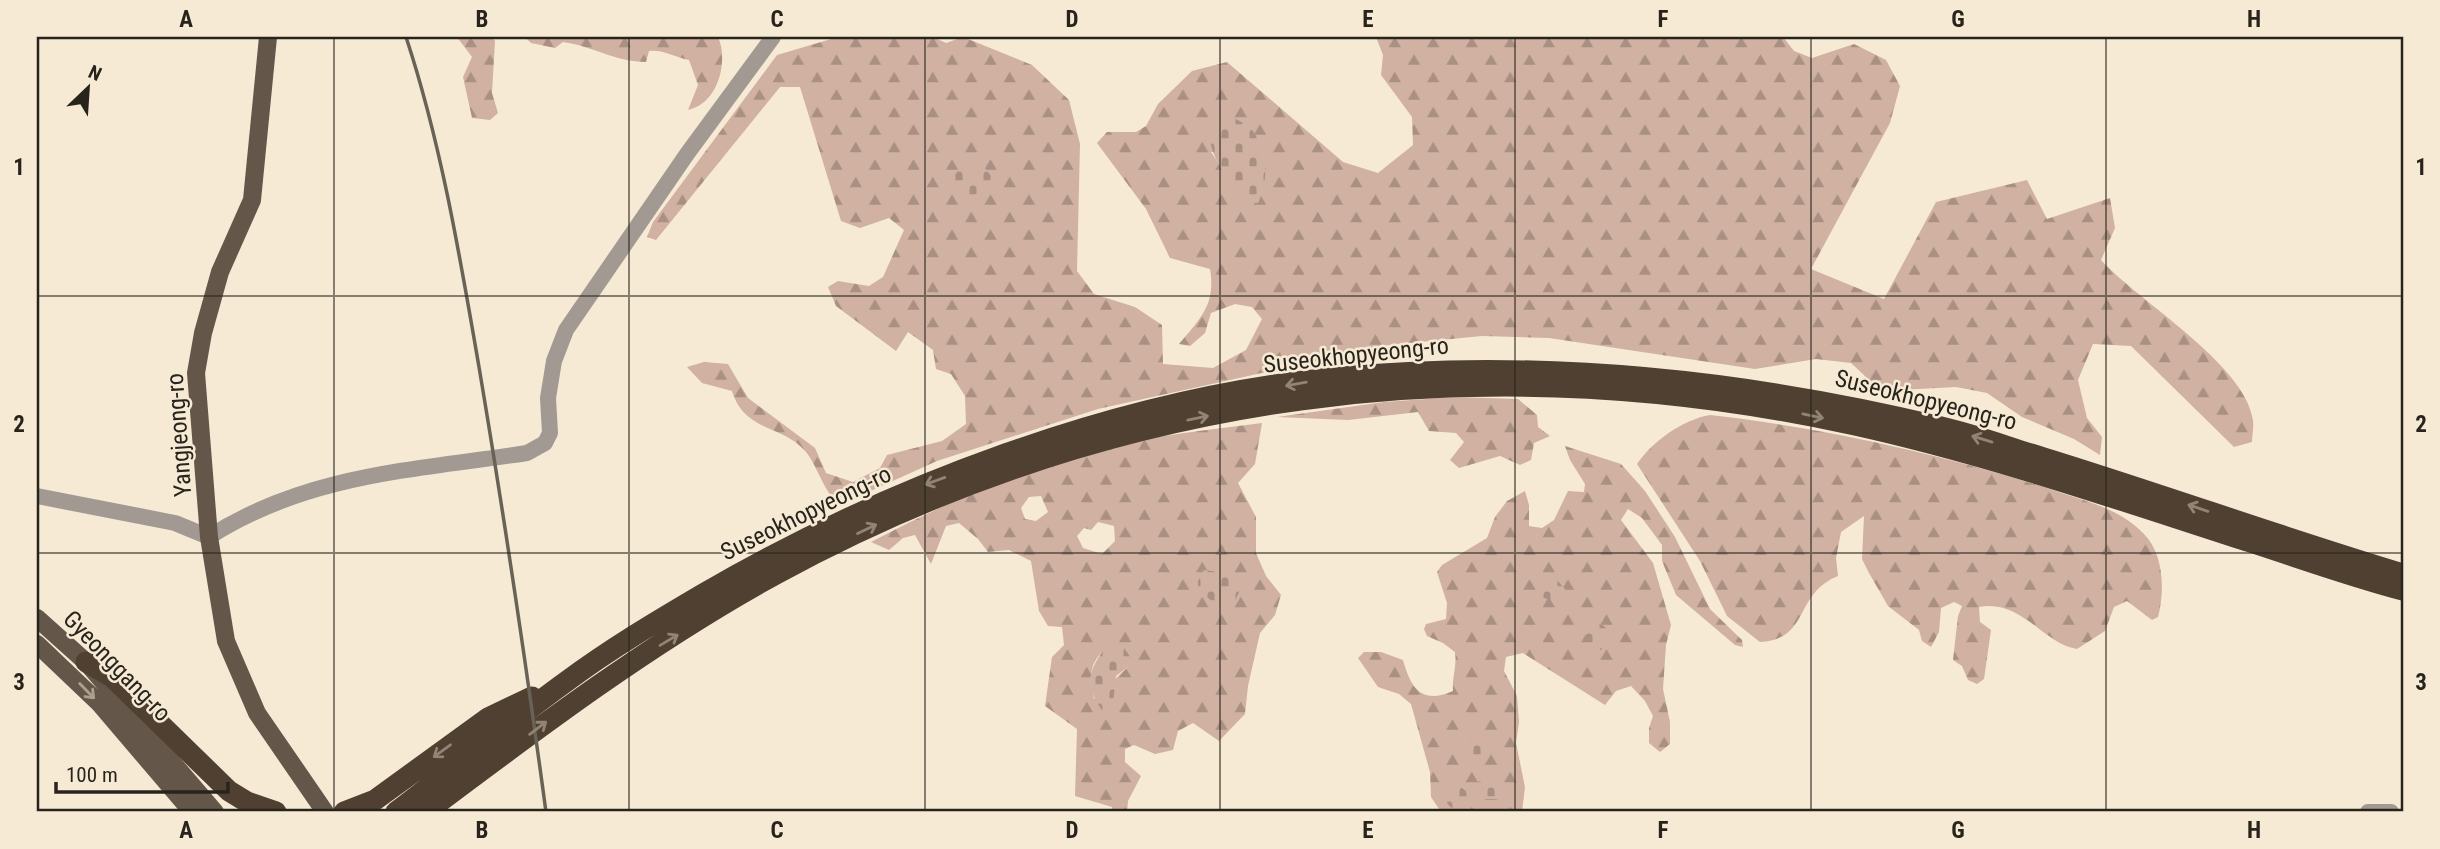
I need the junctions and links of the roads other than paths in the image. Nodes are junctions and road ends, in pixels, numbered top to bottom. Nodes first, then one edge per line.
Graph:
1 (268, 37) edge
2 (773, 38) edge
3 (37, 496) edge
4 (209, 537) junction
5 (2403, 574) edge
6 (2403, 590) edge
7 (37, 618) edge
8 (37, 644) edge
9 (86, 662) junction
10 (501, 733) junction
11 (192, 812) edge
12 (215, 812) edge
13 (276, 812) edge
14 (326, 812) edge
15 (345, 812) edge
16 (396, 812) edge
17 (426, 812) edge
18 (2368, 812) edge
19 (2391, 812) edge

1 - 4 main road, Yangjeong-ro
2 - 4 street
3 - 4 street
4 - 14 main road, Yangjeong-ro
5 -> 10 highway, Suseokhopyeong-ro
10 -> 6 highway, Suseokhopyeong-ro
7 - 9 main road, Gyeonggang-ro
8 -> 11 main road, Gyeonggang-ro
9 - 12 main road, Gyeonggang-ro
9 - 13 highway
10 -> 15 highway
10 - 16 highway, Suseokhopyeong-ro
10 - 17 highway, Suseokhopyeong-ro
18 - 19 street

